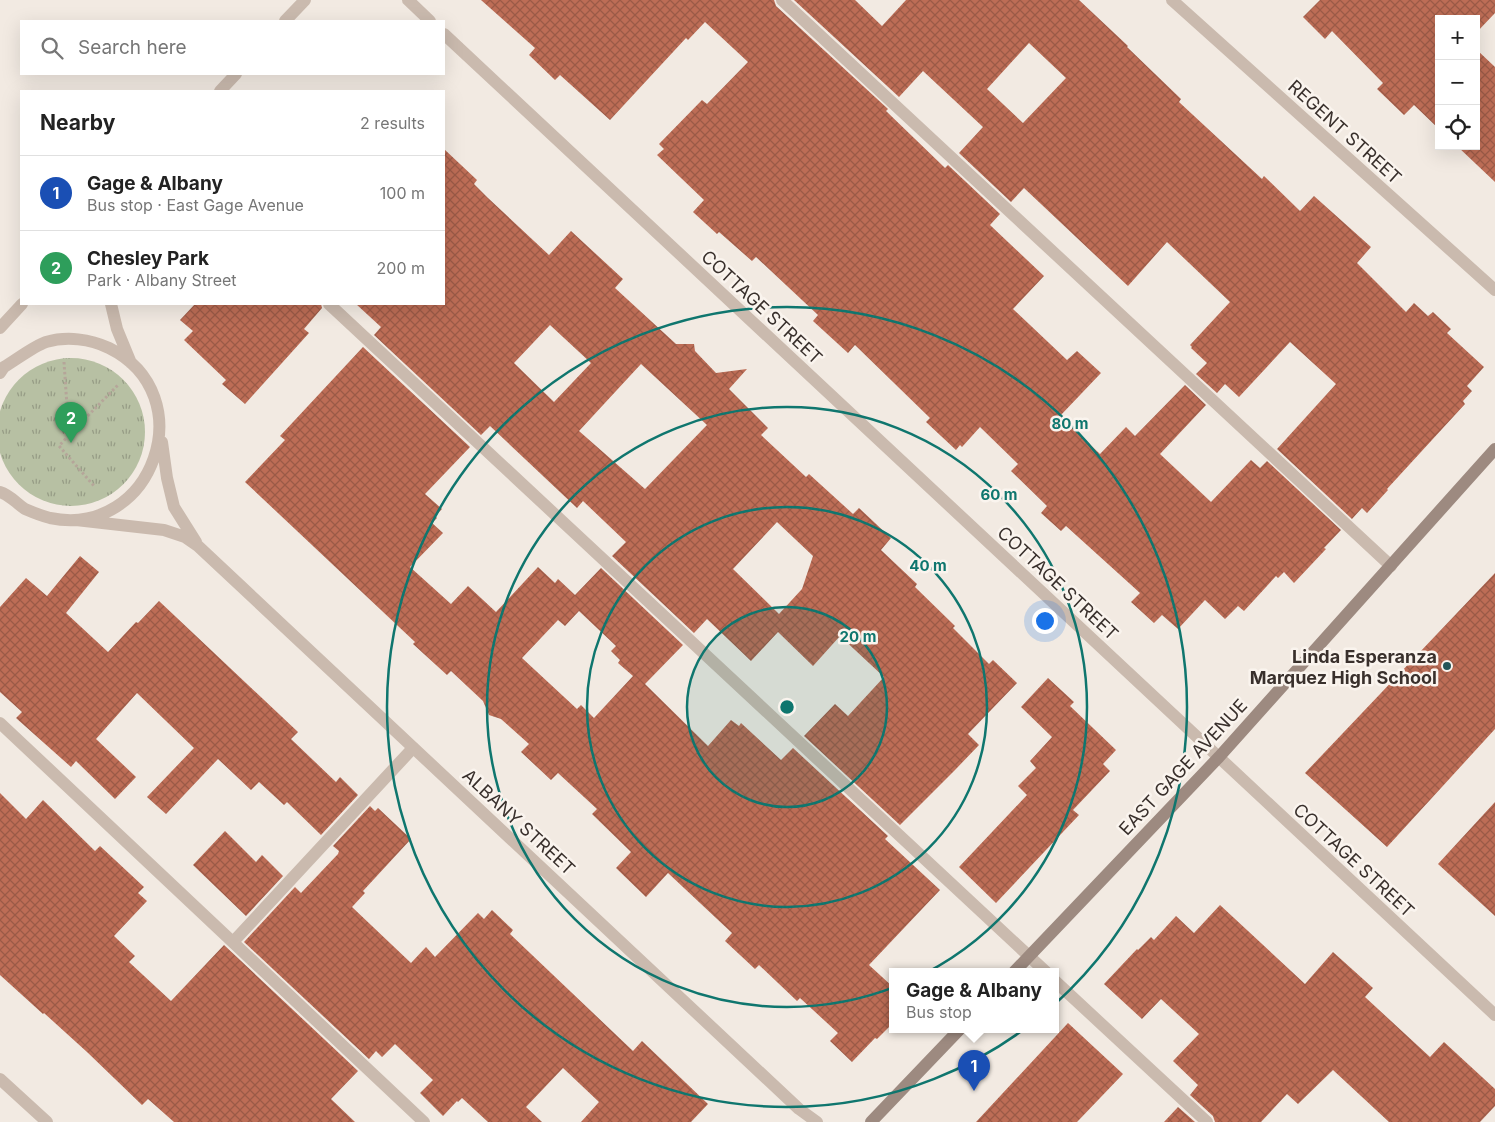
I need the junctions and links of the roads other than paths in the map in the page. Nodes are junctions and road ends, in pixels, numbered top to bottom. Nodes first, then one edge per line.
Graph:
1 (305, 0) edge
2 (408, 0) edge
3 (782, 0) edge
4 (1172, 0) edge
5 (286, 20) edge
6 (429, 20) edge
7 (445, 35) edge
8 (235, 75) edge
9 (221, 90) edge
10 (1495, 290) edge
11 (21, 305) edge
12 (111, 305) edge
13 (330, 305) edge
14 (0, 328) edge
15 (131, 363) junction
16 (1, 368) edge
17 (160, 430) junction
18 (1495, 449) edge
19 (2, 490) edge
20 (76, 520) junction
21 (198, 546) junction
22 (1390, 566) junction
23 (0, 723) edge
24 (414, 748) junction
25 (1219, 757) junction
26 (233, 942) junction
27 (1029, 957) junction
28 (1018, 968) edge
29 (1041, 968) edge
30 (1059, 985) edge
31 (1495, 1015) edge
32 (956, 1033) edge
33 (0, 1079) edge
34 (47, 1122) edge
35 (424, 1122) edge
36 (817, 1122) edge
37 (871, 1122) edge
38 (1207, 1122) edge

1 - 5 street
2 - 6 street
3 - 22 street
4 - 10 street, REGENT STREET
7 - 25 street, COTTAGE STREET
8 - 9 street
11 - 14 street
12 - 15 street, ALBANY STREET
13 - 27 street
15 - 16 street, ALBANY STREET
15 - 17 street, ALBANY STREET
17 - 20 street, ALBANY STREET
17 - 21 street, ALBANY STREET
18 - 22 main road, EAST GAGE AVENUE
19 - 20 street, ALBANY STREET
20 - 21 street, ALBANY STREET
21 - 24 street, ALBANY STREET
22 - 25 main road, EAST GAGE AVENUE
23 - 26 street
24 - 26 street
24 - 36 street, ALBANY STREET
25 - 27 main road, EAST GAGE AVENUE
25 - 31 street, COTTAGE STREET
26 - 35 street
27 - 28 main road, EAST GAGE AVENUE
27 - 29 street
30 - 38 street
32 - 37 main road
33 - 34 street

